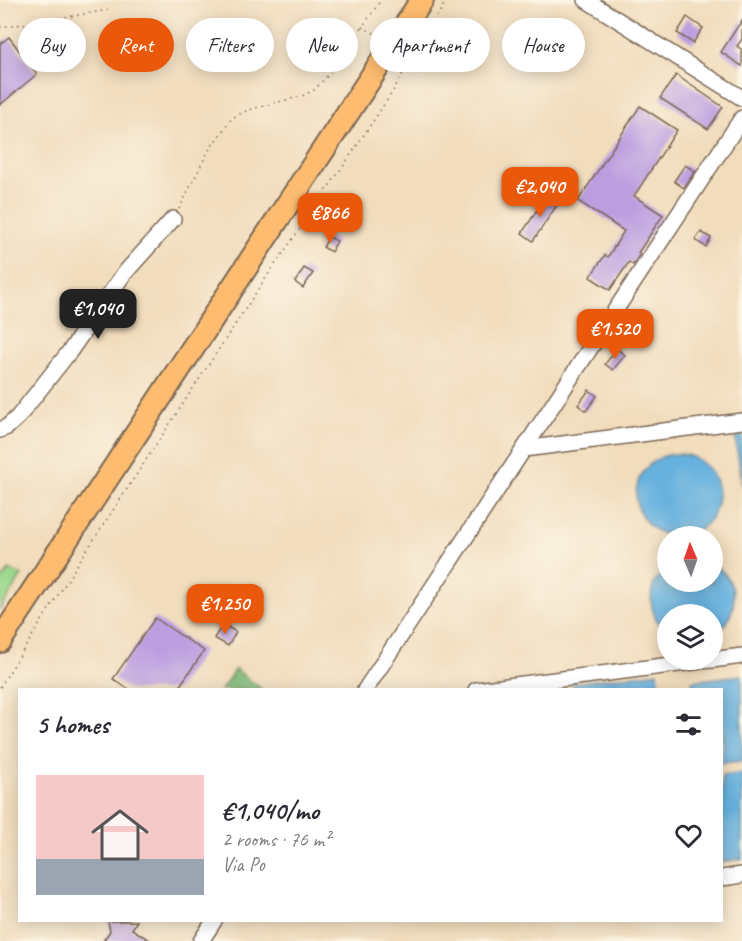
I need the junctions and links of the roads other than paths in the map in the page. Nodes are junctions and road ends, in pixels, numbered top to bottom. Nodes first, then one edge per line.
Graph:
1 (409, 0) edge
2 (422, 0) edge
3 (586, 0) edge
4 (742, 98) edge
5 (742, 118) edge
6 (173, 219) road end
7 (742, 421) edge
8 (0, 430) edge
9 (524, 449) junction
10 (0, 618) edge
11 (0, 641) edge
12 (742, 656) edge
13 (723, 658) edge
14 (657, 667) edge
15 (366, 688) edge
16 (492, 688) edge
17 (742, 875) edge
18 (723, 878) edge
19 (213, 922) edge
20 (201, 941) edge

1 - 10 highway
2 - 11 highway
3 - 4 street
5 - 9 street
6 - 8 street
7 - 9 street
9 - 15 street
12 - 13 street
14 - 16 street
17 - 18 street
19 - 20 street

